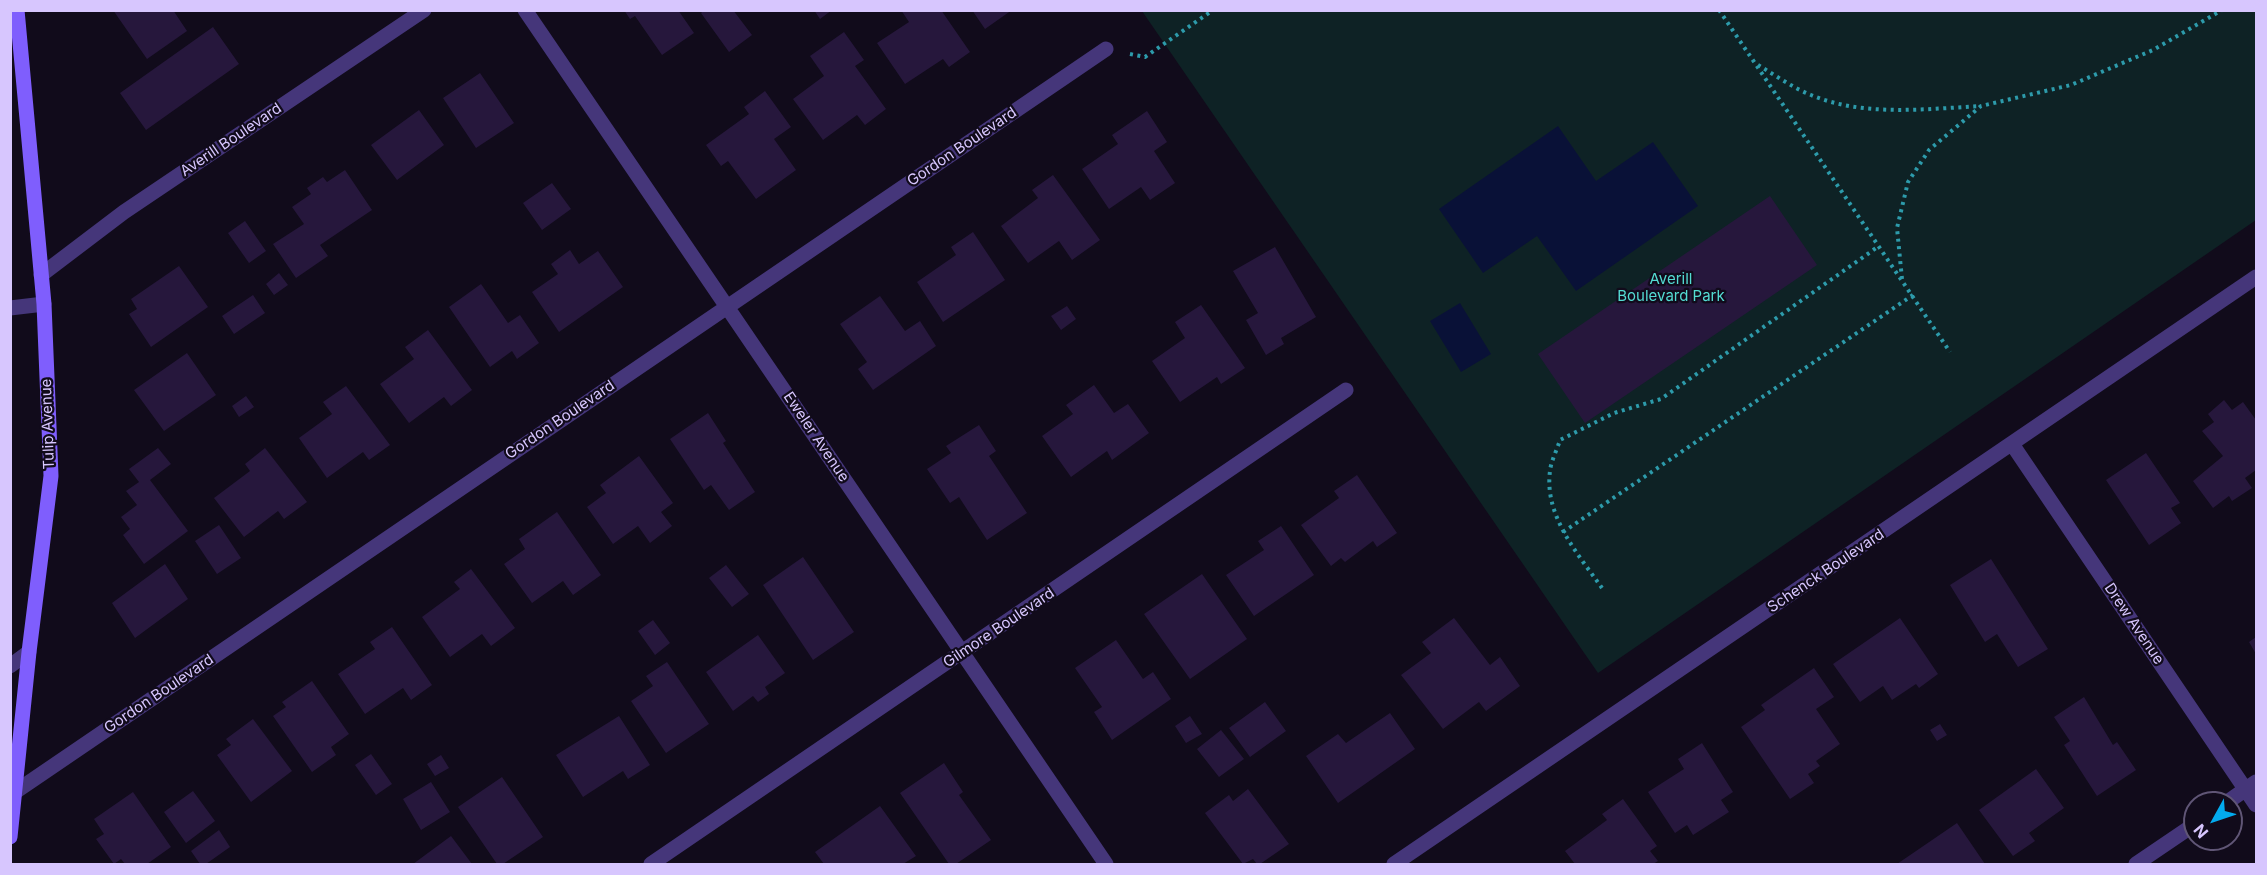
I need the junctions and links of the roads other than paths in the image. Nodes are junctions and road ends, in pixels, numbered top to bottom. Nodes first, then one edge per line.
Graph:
1 (17, 10) edge
2 (424, 10) edge
3 (525, 10) edge
4 (1106, 49) road end
5 (41, 275) junction
6 (2256, 277) edge
7 (44, 304) junction
8 (727, 307) junction
9 (10, 308) edge
10 (1346, 390) dead end
11 (2012, 444) junction
12 (29, 652) junction
13 (963, 653) junction
14 (10, 666) edge
15 (2251, 786) edge
16 (15, 792) junction
17 (2256, 805) edge
18 (2183, 832) edge
19 (10, 837) edge
20 (651, 864) edge
21 (1106, 864) edge
22 (1394, 864) edge
23 (2136, 864) edge

1 - 5 main road, Tulip Avenue
2 - 5 street, Averill Boulevard
3 - 8 street, Eweler Avenue
4 - 8 street, Gordon Boulevard
5 - 7 main road, Tulip Avenue
6 - 11 street, Schenck Boulevard
7 - 9 street
7 - 12 main road, Tulip Avenue
8 - 13 street, Eweler Avenue
8 - 16 street, Gordon Boulevard
10 - 13 street, Gilmore Boulevard
11 - 15 street, Drew Avenue
11 - 22 street, Schenck Boulevard
12 - 14 street
12 - 16 main road, Tulip Avenue
13 - 20 street, Gilmore Boulevard
13 - 21 street, Eweler Avenue
15 - 17 street, Drew Avenue
16 - 19 main road, Tulip Avenue
18 - 23 street

